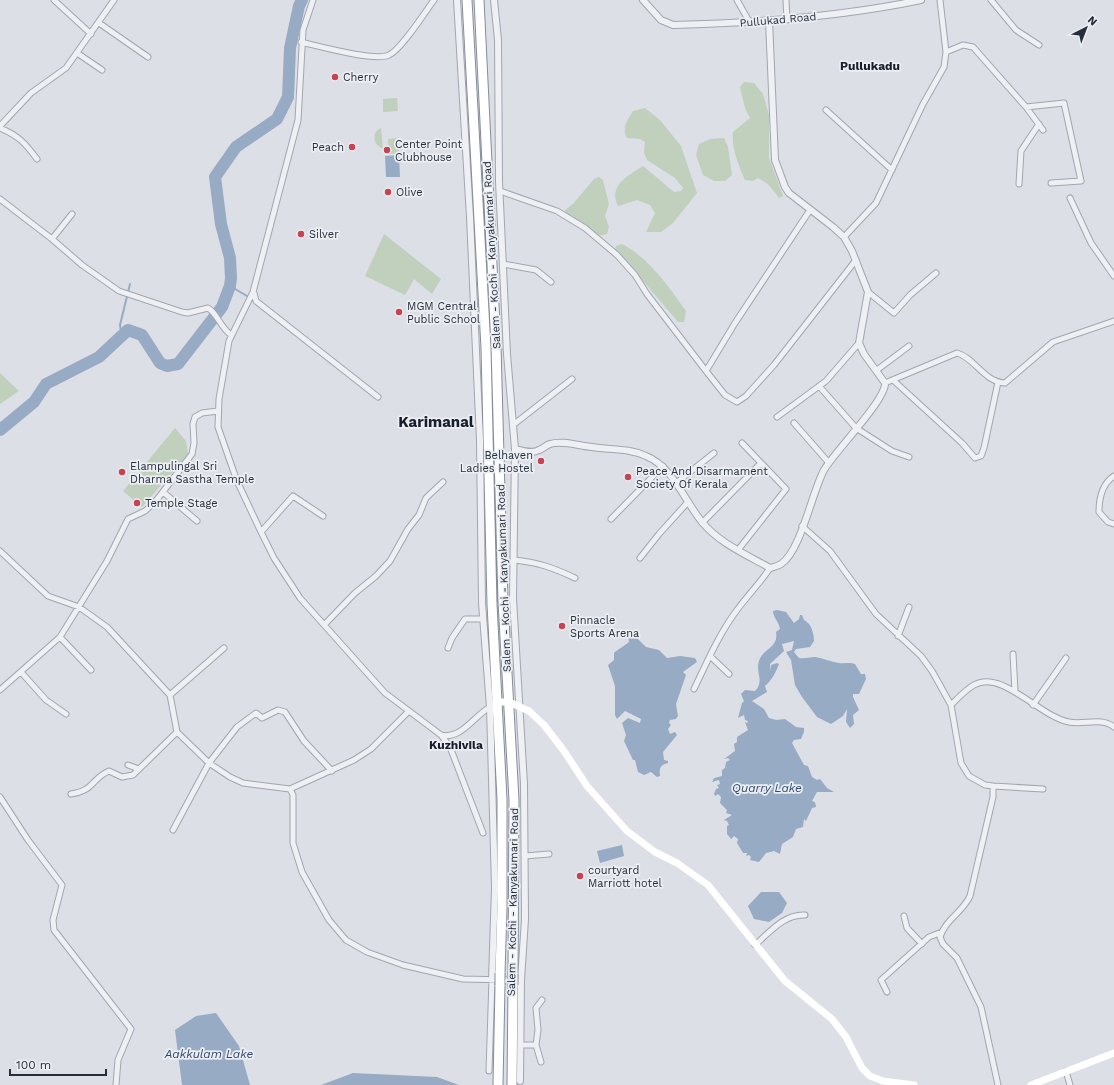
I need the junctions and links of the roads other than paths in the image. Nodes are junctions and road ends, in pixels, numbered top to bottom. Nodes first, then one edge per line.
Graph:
1 (54, 0) edge
2 (114, 0) edge
3 (313, 0) edge
4 (434, 0) edge
5 (458, 0) edge
6 (467, 0) edge
7 (479, 0) edge
8 (494, 0) edge
9 (643, 0) edge
10 (738, 0) edge
11 (786, 0) edge
12 (921, 0) edge
13 (940, 0) edge
14 (991, 0) edge
15 (787, 20) junction
16 (750, 22) junction
17 (769, 22) junction
18 (99, 23) junction
19 (91, 34) junction
20 (302, 42) junction
21 (1039, 45) dead end
22 (946, 52) junction
23 (76, 53) junction
24 (148, 57) dead end
25 (102, 70) dead end
26 (1026, 107) junction
27 (826, 110) dead end
28 (0, 116) edge
29 (5, 121) junction
30 (1039, 124) junction
31 (0, 127) edge
32 (1043, 130) dead end
33 (37, 159) dead end
34 (892, 170) junction
35 (1051, 183) dead end
36 (1019, 184) dead end
37 (500, 191) junction
38 (1070, 198) dead end
39 (0, 199) edge
40 (810, 210) junction
41 (72, 214) dead end
42 (844, 238) junction
43 (52, 239) junction
44 (856, 260) junction
45 (504, 264) junction
46 (936, 273) dead end
47 (1114, 276) edge
48 (551, 282) dead end
49 (254, 292) junction
50 (868, 292) junction
51 (1114, 321) edge
52 (231, 335) junction
53 (859, 343) junction
54 (909, 346) dead end
55 (877, 370) junction
56 (706, 371) junction
57 (572, 379) dead end
58 (893, 380) junction
59 (998, 382) junction
60 (885, 383) junction
61 (819, 386) junction
62 (378, 397) dead end
63 (218, 411) junction
64 (777, 417) dead end
65 (794, 423) dead end
66 (513, 425) junction
67 (856, 428) junction
68 (742, 443) dead end
69 (516, 449) junction
70 (714, 453) dead end
71 (909, 457) dead end
72 (761, 463) junction
73 (829, 463) junction
74 (663, 466) junction
75 (1114, 476) edge
76 (443, 482) dead end
77 (676, 484) junction
78 (163, 492) junction
79 (688, 502) junction
80 (323, 516) dead end
81 (611, 519) dead end
82 (197, 521) dead end
83 (702, 523) junction
84 (1114, 524) edge
85 (802, 526) junction
86 (260, 532) junction
87 (0, 550) edge
88 (738, 550) junction
89 (640, 558) dead end
90 (514, 560) junction
91 (770, 568) junction
92 (575, 578) dead end
93 (79, 607) junction
94 (909, 607) dead end
95 (483, 619) junction
96 (325, 624) junction
97 (898, 636) junction
98 (60, 637) junction
99 (224, 648) dead end
100 (448, 648) dead end
101 (1013, 654) dead end
102 (710, 656) junction
103 (1066, 658) dead end
104 (91, 670) dead end
105 (21, 672) junction
106 (729, 674) dead end
107 (694, 689) dead end
108 (0, 690) edge
109 (1015, 691) junction
110 (170, 695) junction
111 (509, 702) junction
112 (494, 704) junction
113 (520, 705) junction
114 (951, 705) junction
115 (1033, 705) junction
116 (408, 712) junction
117 (66, 714) dead end
118 (1114, 727) edge
119 (177, 732) junction
120 (441, 735) junction
121 (209, 763) junction
122 (128, 765) dead end
123 (139, 769) junction
124 (332, 771) junction
125 (993, 786) junction
126 (290, 789) junction
127 (1043, 789) dead end
128 (71, 794) dead end
129 (0, 797) edge
130 (173, 830) dead end
131 (483, 833) dead end
132 (549, 854) dead end
133 (525, 856) junction
134 (805, 915) dead end
135 (904, 916) dead end
136 (942, 932) junction
137 (922, 944) junction
138 (755, 945) junction
139 (492, 979) junction
140 (517, 983) junction
141 (887, 992) dead end
142 (542, 1000) dead end
143 (521, 1045) junction
144 (536, 1045) junction
145 (1114, 1053) edge
146 (541, 1062) dead end
147 (489, 1071) dead end
148 (1066, 1071) junction
149 (516, 1083) edge
150 (116, 1085) edge
151 (498, 1085) edge
152 (914, 1085) edge
153 (998, 1085) edge
154 (1031, 1085) edge
155 (1070, 1085) edge

1 - 19 street
2 - 18 street
3 - 20 street
4 - 20 street
5 - 95 street
6 - 112 highway, Salem - Kochi - Kanyakumari Road
7 - 111 highway, Salem - Kochi - Kanyakumari Road
8 - 37 street
9 - 16 street, Pullukad Road
10 - 16 street
11 - 15 street
12 - 15 street, Pullukad Road
13 - 22 street
14 - 21 street
15 - 17 street, Pullukad Road
16 - 17 street, Pullukad Road
17 - 40 street
18 - 19 street
18 - 24 street
19 - 23 street
20 - 49 street
22 - 26 street
22 - 34 street
23 - 25 street
23 - 29 street
26 - 30 street
26 - 35 street
27 - 34 street
28 - 29 street
29 - 31 street
30 - 32 street
30 - 36 street
31 - 33 street
34 - 42 street
37 - 45 street
37 - 56 street
38 - 47 street
39 - 43 street
40 - 42 street
40 - 56 street
41 - 43 street
42 - 44 street
43 - 52 street
44 - 50 street
44 - 56 street
45 - 48 street
45 - 66 street
46 - 50 street
49 - 52 street
49 - 62 street
50 - 53 street
51 - 59 street
52 - 63 street
53 - 55 street
53 - 61 street
54 - 55 street
55 - 60 street
57 - 66 street
58 - 59 street
58 - 59 street
58 - 60 street
60 - 67 street
61 - 64 street
61 - 67 street
63 - 78 street
63 - 86 street
65 - 73 street
66 - 69 street
67 - 71 street
67 - 73 street
68 - 72 street
69 - 74 street
69 - 90 street
70 - 77 street
72 - 83 street
72 - 88 street
73 - 85 street
74 - 77 street
74 - 81 street
75 - 84 street
76 - 96 street
77 - 79 street
78 - 82 street
78 - 93 street
79 - 83 street
79 - 89 street
80 - 86 street
83 - 88 street
85 - 91 street
85 - 97 street
86 - 96 street
87 - 93 street
88 - 91 street
90 - 92 street
90 - 113 street
91 - 102 street
93 - 98 street
93 - 110 street
94 - 97 street
95 - 100 street
95 - 112 street
96 - 116 street
97 - 114 street
98 - 104 street
98 - 105 street
99 - 110 street
101 - 109 street
102 - 106 street
102 - 107 street
103 - 115 street
105 - 108 street
105 - 117 street
109 - 114 street
109 - 115 street
110 - 119 street
111 - 112 main road
111 - 113 main road
111 - 140 highway, Salem - Kochi - Kanyakumari Road, bridge
112 - 120 street
112 - 139 street
112 - 151 highway, Salem - Kochi - Kanyakumari Road, bridge
113 - 133 street
113 - 138 main road
114 - 125 street
115 - 118 street
116 - 120 street
116 - 124 street
119 - 121 street
119 - 123 street
120 - 131 street
121 - 124 street
121 - 126 street
121 - 130 street
122 - 123 street
123 - 128 street
124 - 126 street
125 - 127 street
125 - 136 street
126 - 139 street
129 - 150 street
132 - 133 street
133 - 140 street
134 - 138 street
135 - 137 street
136 - 137 street
136 - 153 street
137 - 141 street
138 - 152 main road
139 - 140 street
139 - 147 street
140 - 143 street
140 - 149 highway, Salem - Kochi - Kanyakumari Road
142 - 144 street
143 - 144 street
143 - 149 street
144 - 146 street
145 - 148 main road
148 - 154 main road
148 - 155 street

